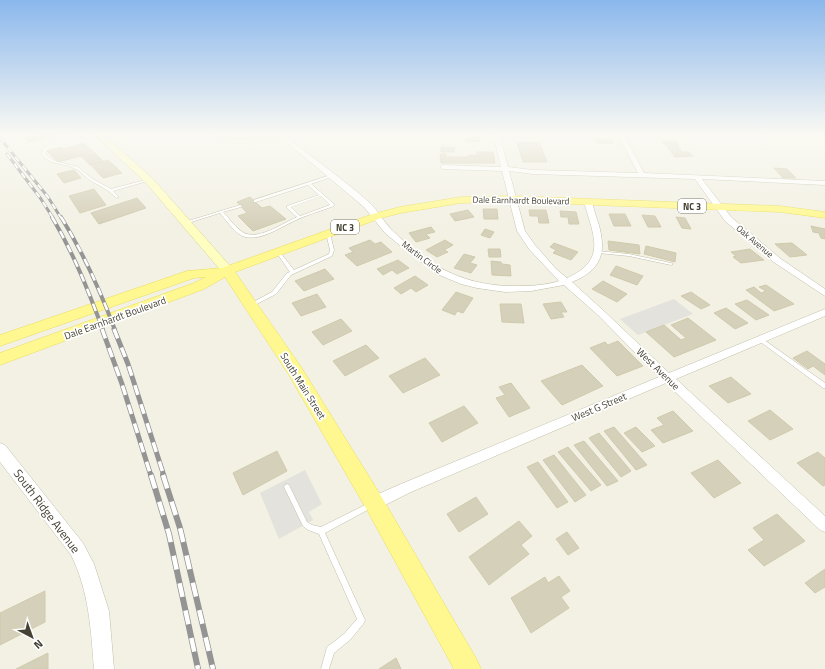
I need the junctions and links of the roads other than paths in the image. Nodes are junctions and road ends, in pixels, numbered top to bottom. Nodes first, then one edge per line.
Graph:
1 (68, 164) edge
2 (133, 164) edge
3 (317, 164) edge
4 (504, 164) edge
5 (636, 164) edge
6 (443, 167) dead end
7 (505, 168) junction
8 (642, 175) junction
9 (332, 176) junction
10 (697, 177) junction
11 (149, 180) junction
12 (825, 183) edge
13 (309, 184) junction
14 (112, 190) junction
15 (322, 195) junction
16 (117, 197) dead end
17 (513, 199) junction
18 (254, 201) dead end
19 (588, 202) junction
20 (240, 206) dead end
21 (719, 207) junction
22 (221, 212) junction
23 (825, 215) edge
24 (377, 216) junction
25 (300, 218) junction
26 (187, 222) junction
27 (328, 233) junction
28 (278, 252) junction
29 (598, 252) junction
30 (672, 264) dead end
31 (227, 270) junction
32 (293, 272) junction
33 (564, 281) junction
34 (825, 293) edge
35 (251, 305) junction
36 (825, 312) edge
37 (760, 339) junction
38 (0, 341) edge
39 (0, 359) edge
40 (668, 378) junction
41 (825, 386) edge
42 (0, 450) edge
43 (287, 487) dead end
44 (374, 503) junction
45 (825, 525) edge
46 (321, 531) junction
47 (104, 669) edge
48 (325, 669) edge
49 (468, 669) edge

1 - 14 lane
2 - 11 main road, South Main Street
3 - 9 street, Martin Circle
4 - 7 street, West Avenue
5 - 8 street
6 - 7 street
7 - 8 street
7 - 17 street, West Avenue
8 - 10 street
9 - 13 lane
9 - 24 street, Martin Circle
10 - 12 street
10 - 21 street, Oak Avenue
11 - 14 lane
11 - 26 main road, South Main Street
13 - 15 lane
13 - 18 lane
14 - 16 lane
15 - 25 lane
15 - 25 lane
17 - 19 main road, Dale Earnhardt Boulevard / NC 3
17 - 24 main road, Dale Earnhardt Boulevard / NC 3
17 - 33 street, West Avenue
19 - 21 main road, Dale Earnhardt Boulevard / NC 3
19 - 29 street
20 - 22 lane
21 - 23 main road, Dale Earnhardt Boulevard / NC 3
21 - 34 street, Oak Avenue
22 - 25 lane
22 - 26 lane
24 - 27 main road, Dale Earnhardt Boulevard / NC 3
24 - 33 street, Martin Circle
26 - 31 main road, South Main Street
27 - 28 main road, Dale Earnhardt Boulevard / NC 3
27 - 32 lane
28 - 31 main road, Dale Earnhardt Boulevard / NC 3
28 - 32 lane
29 - 30 lane
29 - 33 street, Martin Circle
31 - 35 main road, South Main Street
31 - 38 main road, Dale Earnhardt Boulevard / NC 3
31 - 39 main road, Dale Earnhardt Boulevard / NC 3
32 - 35 lane
33 - 40 street, West Avenue
35 - 44 main road, South Main Street
36 - 37 street, West G Street
37 - 40 street, West G Street
37 - 41 lane
40 - 44 street, West G Street
40 - 45 street, West Avenue
42 - 47 street, South Ridge Avenue
43 - 46 lane
44 - 46 lane
44 - 49 main road, South Main Street
46 - 48 lane

